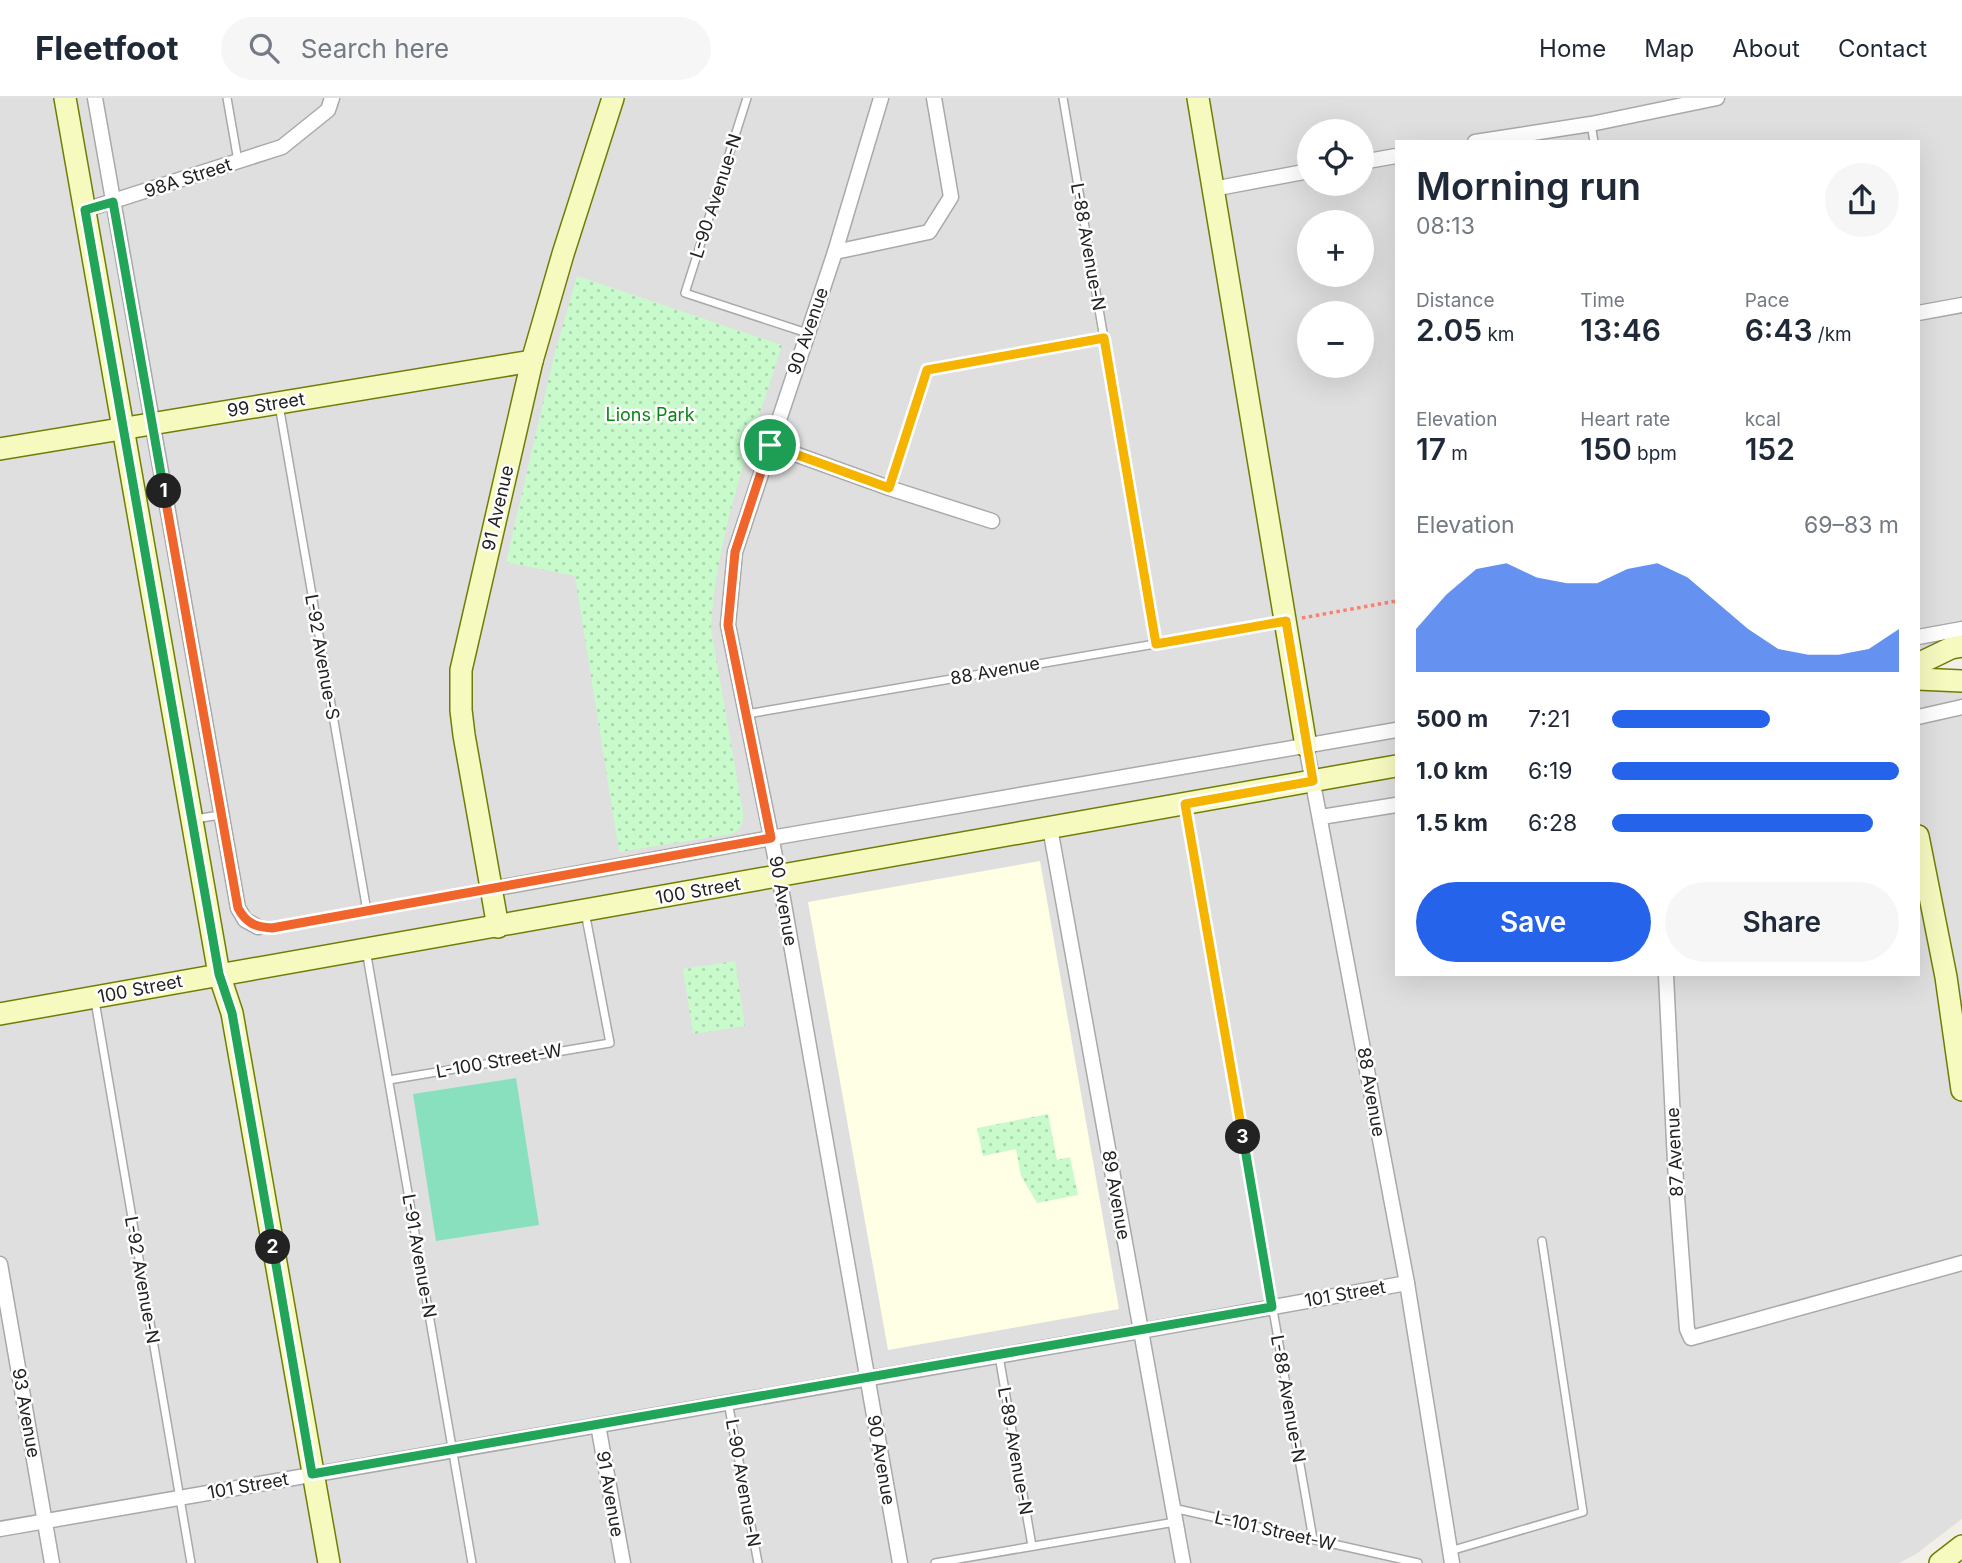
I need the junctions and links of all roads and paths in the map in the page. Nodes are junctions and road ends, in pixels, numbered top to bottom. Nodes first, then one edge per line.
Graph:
1 (65, 98) edge
2 (95, 98) edge
3 (227, 98) edge
4 (332, 98) edge
5 (613, 98) edge
6 (747, 98) edge
7 (881, 98) edge
8 (934, 98) edge
9 (1063, 98) edge
10 (1198, 98) edge
11 (1717, 98) edge
12 (1591, 124) junction
13 (1488, 140) edge
14 (1594, 140) edge
15 (1395, 156) edge
16 (244, 160) junction
17 (1374, 160) edge
18 (1297, 174) edge
19 (1213, 189) junction
20 (113, 202) junction
21 (85, 210) junction
22 (835, 252) junction
23 (1962, 305) edge
24 (1920, 313) edge
25 (807, 333) junction
26 (1104, 338) junction
27 (532, 361) junction
28 (279, 403) junction
29 (153, 424) junction
30 (122, 429) junction
31 (770, 445) junction
32 (0, 449) edge
33 (889, 488) junction
34 (992, 521) dead end
35 (1395, 601) edge
36 (1286, 621) junction
37 (1962, 629) edge
38 (1920, 637) edge
39 (1156, 644) junction
40 (1962, 646) edge
41 (1920, 663) edge
42 (1920, 679) edge
43 (1962, 681) edge
44 (1962, 707) edge
45 (746, 715) junction
46 (1920, 717) edge
47 (1395, 730) edge
48 (1306, 746) junction
49 (1395, 766) edge
50 (1313, 781) junction
51 (1185, 804) junction
52 (1395, 805) edge
53 (220, 815) junction
54 (1321, 817) junction
55 (191, 820) junction
56 (1050, 828) junction
57 (771, 838) junction
58 (1920, 844) edge
59 (779, 876) junction
60 (492, 889) junction
61 (367, 911) junction
62 (585, 911) junction
63 (258, 927) joint
64 (498, 927) junction
65 (366, 950) junction
66 (219, 974) junction
67 (1954, 975) edge
68 (1666, 976) edge
69 (94, 997) junction
70 (0, 1014) edge
71 (389, 1080) junction
72 (1962, 1090) edge
73 (1542, 1241) dead end
74 (1962, 1263) edge
75 (0, 1264) edge
76 (1407, 1283) junction
77 (1272, 1307) junction
78 (1141, 1331) junction
79 (999, 1356) junction
80 (866, 1378) junction
81 (728, 1402) junction
82 (598, 1425) junction
83 (453, 1450) junction
84 (312, 1474) junction
85 (179, 1498) junction
86 (1174, 1515) junction
87 (44, 1520) junction
88 (0, 1529) edge
89 (1313, 1539) junction
90 (1032, 1546) junction
91 (1962, 1546) edge
92 (1451, 1557) edge
93 (52, 1563) edge
94 (191, 1563) edge
95 (329, 1563) edge
96 (472, 1563) edge
97 (623, 1563) edge
98 (758, 1563) edge
99 (900, 1563) edge
100 (935, 1563) edge
101 (1183, 1563) edge
102 (1418, 1563) edge
103 (1940, 1563) edge

1 - 21 street
2 - 20 street
3 - 16 lane
4 - 16 street, 98A Street
5 - 27 street, 91 Avenue
6 - 25 lane, L-90 Avenue-N
7 - 22 street, 90 Avenue
8 - 22 street
9 - 26 lane, L-88 Avenue-N
10 - 19 street, 88 Avenue
11 - 12 street
12 - 13 street
12 - 14 lane
15 - 17 street
16 - 20 street, 98A Street
18 - 19 street
19 - 36 street, 88 Avenue
20 - 21 street, 98A Street
20 - 29 street
21 - 30 street
22 - 25 street, 90 Avenue
23 - 24 street
25 - 31 street, 90 Avenue
26 - 33 lane
26 - 39 lane, L-88 Avenue-N
27 - 28 street, 99 Street
27 - 60 street, 91 Avenue
28 - 29 street, 99 Street
28 - 61 lane, L-92 Avenue-S
29 - 30 street, 99 Street
29 - 53 street
30 - 32 street, 99 Street
30 - 55 street
31 - 33 street
31 - 45 street, 90 Avenue
33 - 34 street
35 - 36 path
36 - 39 lane, 88 Avenue
36 - 48 street, 88 Avenue
37 - 38 street
39 - 45 lane, 88 Avenue
40 - 41 street
42 - 43 street
44 - 46 street
45 - 57 street, 90 Avenue
47 - 48 street
48 - 50 street, 88 Avenue
48 - 57 street
49 - 50 street, 100 Street
50 - 51 street, 100 Street
50 - 54 street, 88 Avenue
51 - 56 street, 100 Street
51 - 77 lane, L-88 Avenue-N
52 - 54 street
53 - 55 lane
53 - 63 street
54 - 76 street, 88 Avenue
55 - 66 street
56 - 59 street, 100 Street
56 - 78 street, 89 Avenue
57 - 59 street, 90 Avenue
57 - 60 street
58 - 67 street
59 - 62 street, 100 Street
59 - 80 street, 90 Avenue
60 - 61 lane
60 - 64 street, 91 Avenue
61 - 63 lane
62 - 64 street, 100 Street
62 - 71 lane, L-100 Street-W
64 - 65 street, 100 Street
65 - 66 street, 100 Street
65 - 71 lane, L-91 Avenue-N
66 - 69 street, 100 Street
66 - 84 street
67 - 72 street
68 - 74 street, 87 Avenue
69 - 70 street, 100 Street
69 - 85 lane, L-92 Avenue-N
71 - 83 lane, L-91 Avenue-N
73 - 92 lane
75 - 87 street, 93 Avenue
76 - 77 street, 101 Street
76 - 92 street, 88 Avenue
77 - 78 street, 101 Street
77 - 89 lane, L-88 Avenue-N
78 - 79 street, 101 Street
78 - 86 street, 89 Avenue
79 - 80 street, 101 Street
79 - 90 lane, L-89 Avenue-N
80 - 81 street, 101 Street
80 - 99 street, 90 Avenue
81 - 82 street, 101 Street
81 - 98 lane, L-90 Avenue-N
82 - 83 street, 101 Street
82 - 97 street, 91 Avenue
83 - 84 street, 101 Street
83 - 96 lane, L-91 Avenue-N
84 - 85 street, 101 Street
84 - 95 street
85 - 87 street, 101 Street
85 - 94 lane, L-92 Avenue-N
86 - 89 lane, L-101 Street-W
86 - 90 lane, L-101 Street-W
86 - 101 street, 89 Avenue
87 - 88 street, 101 Street
87 - 93 street, 93 Avenue
89 - 102 lane, L-101 Street-W
90 - 100 lane, L-101 Street-W
91 - 103 street

